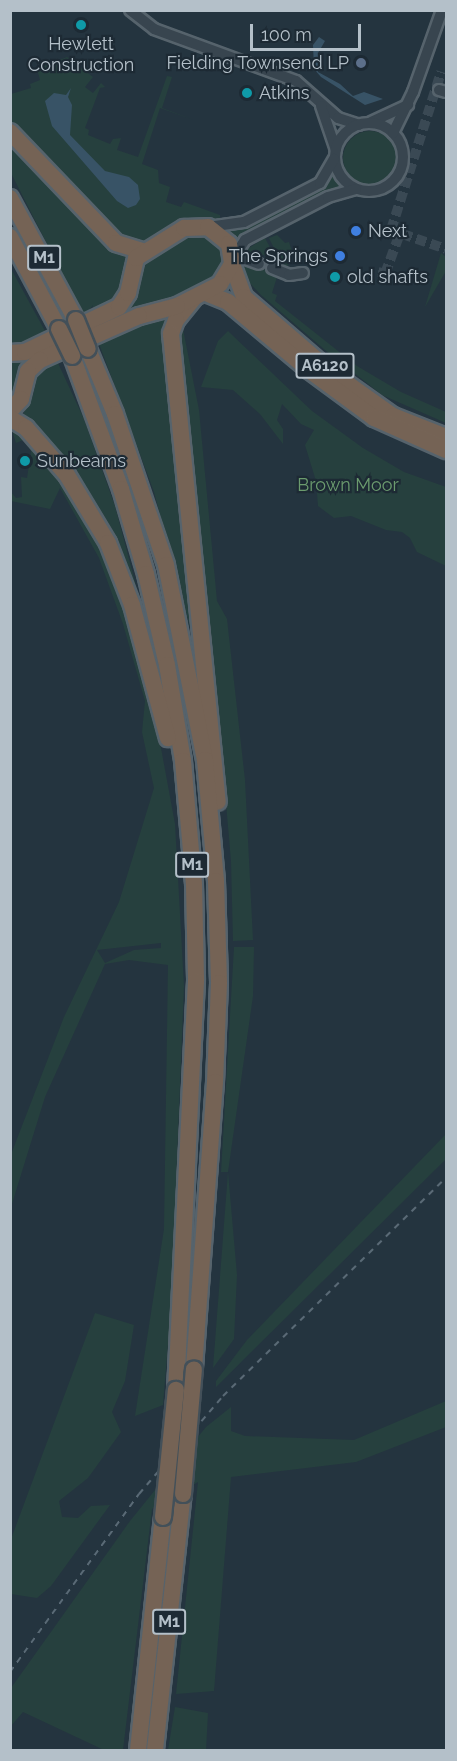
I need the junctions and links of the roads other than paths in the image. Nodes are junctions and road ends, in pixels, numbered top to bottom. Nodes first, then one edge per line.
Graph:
1 (130, 10) edge
2 (442, 10) edge
3 (318, 97) junction
4 (408, 105) junction
5 (363, 124) junction
6 (10, 132) edge
7 (393, 133) junction
8 (335, 154) junction
9 (356, 189) junction
10 (10, 198) edge
11 (208, 227) junction
12 (10, 237) edge
13 (143, 251) junction
14 (234, 260) junction
15 (259, 264) dead end
16 (272, 268) dead end
17 (304, 276) dead end
18 (200, 296) junction
19 (10, 353) edge
20 (10, 411) edge
21 (10, 418) edge
22 (447, 437) edge
23 (447, 450) edge
24 (216, 881) junction
25 (194, 884) junction
26 (138, 1750) edge
27 (155, 1750) edge

1 - 3 street
2 - 4 street
3 - 5 street
3 - 8 street
4 - 5 street
4 - 7 street
5 - 7 street
5 - 8 street
6 - 13 highway
7 - 9 street
8 - 9 street
8 - 11 street
9 - 14 street
10 - 24 highway, M1, bridge
11 - 13 highway
11 - 14 highway
12 - 25 highway, M1, bridge
13 - 19 highway
14 - 15 street
14 - 18 highway
14 - 22 highway, A6120
16 - 17 street
18 - 20 highway
18 - 23 highway, A6120
18 - 24 highway, M1
21 - 25 highway, M1
24 - 27 highway, M1, bridge
25 - 26 highway, M1, bridge

